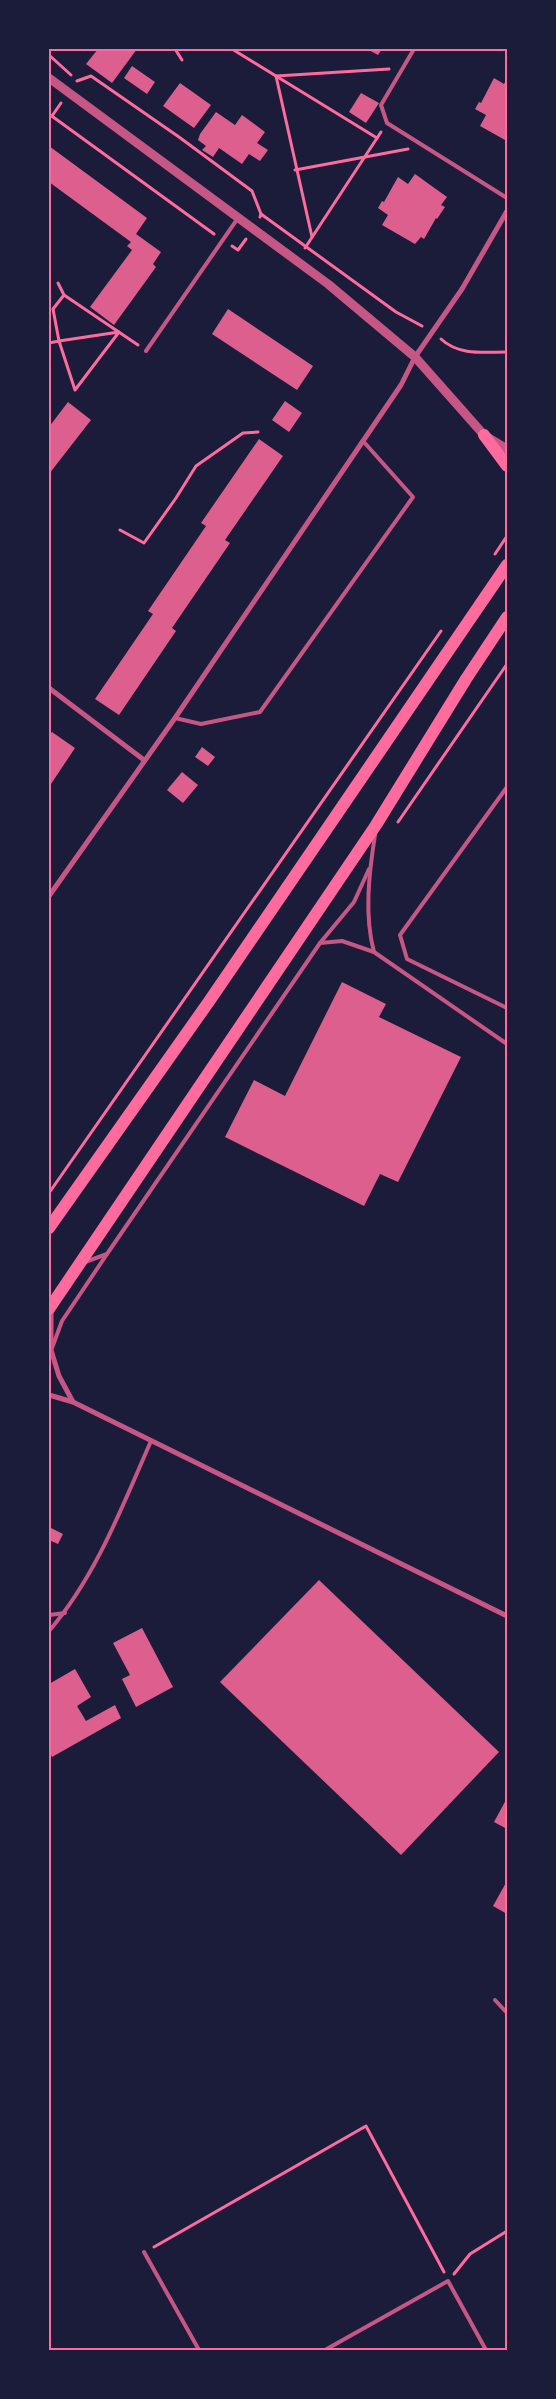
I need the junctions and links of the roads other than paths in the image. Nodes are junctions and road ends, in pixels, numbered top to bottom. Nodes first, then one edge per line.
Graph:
1 (414, 49) edge
2 (49, 78) edge
3 (507, 198) edge
4 (507, 211) edge
5 (238, 218) junction
6 (146, 351) road end
7 (415, 357) junction
8 (484, 435) junction
9 (363, 441) junction
10 (507, 449) edge
11 (507, 466) edge
12 (507, 565) edge
13 (507, 617) edge
14 (49, 688) edge
15 (175, 718) junction
16 (144, 760) junction
17 (507, 787) edge
18 (376, 825) junction
19 (370, 865) junction
20 (49, 896) edge
21 (320, 943) junction
22 (374, 952) junction
23 (507, 1008) edge
24 (507, 1044) edge
25 (49, 1228) edge
26 (108, 1254) junction
27 (79, 1265) junction
28 (50, 1307) edge
29 (51, 1350) junction
30 (49, 1395) edge
31 (73, 1402) junction
32 (152, 1441) junction
33 (64, 1613) junction
34 (49, 1615) edge
35 (507, 1616) edge
36 (49, 1631) edge
37 (495, 2000) dead end
38 (507, 2013) edge
39 (144, 2252) road end
40 (199, 2350) edge
41 (325, 2350) edge
42 (486, 2350) edge

1 - 3 lane
2 - 5 street
4 - 7 street
5 - 6 lane
5 - 7 street
7 - 8 street
7 - 9 street
8 - 10 street
8 - 11 main road
9 - 15 street
9 - 15 lane
12 - 25 main road
13 - 18 main road
14 - 16 street
15 - 16 street
16 - 20 street
17 - 23 lane
18 - 19 lane
18 - 27 main road
19 - 21 lane
19 - 22 lane
21 - 22 lane
21 - 26 lane
22 - 24 lane
26 - 27 lane
26 - 29 lane
27 - 28 main road
28 - 29 street
29 - 31 street
30 - 31 street
31 - 32 street
32 - 33 lane
32 - 35 street
33 - 34 lane
33 - 36 lane
37 - 38 lane
39 - 40 lane
41 - 42 lane

